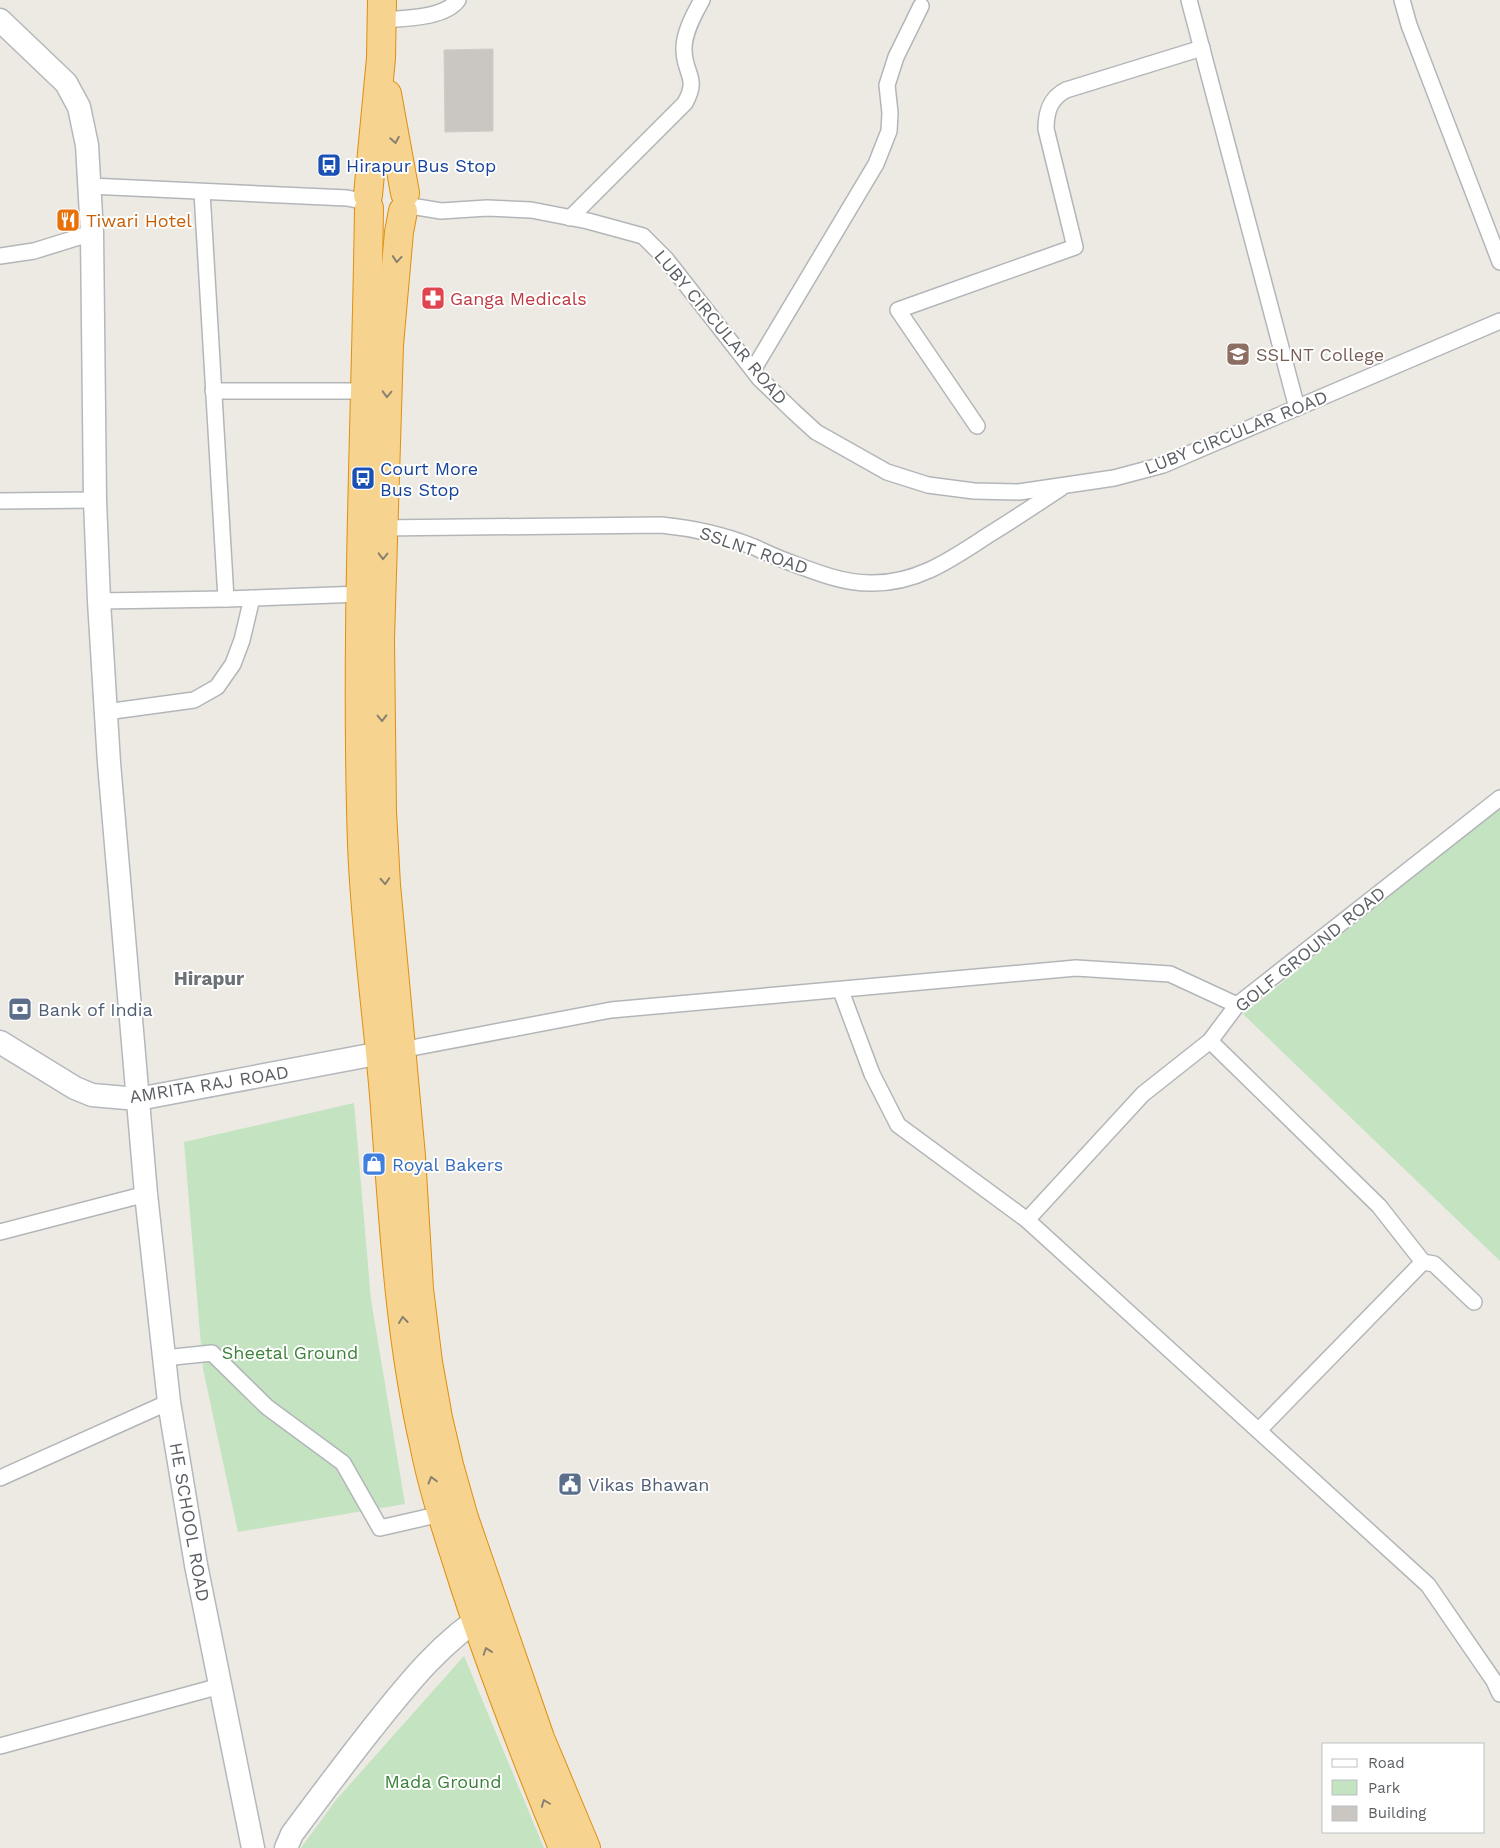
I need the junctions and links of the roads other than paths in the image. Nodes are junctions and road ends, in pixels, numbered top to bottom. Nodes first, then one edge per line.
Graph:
1 (458, 0) edge
2 (702, 0) edge
3 (1189, 0) edge
4 (1402, 0) edge
5 (921, 6) dead end
6 (382, 10) edge
7 (0, 20) edge
8 (1202, 48) junction
9 (381, 58) junction
10 (90, 186) junction
11 (202, 192) junction
12 (368, 201) junction
13 (404, 203) junction
14 (570, 218) junction
15 (92, 233) junction
16 (0, 256) edge
17 (1500, 262) edge
18 (1500, 321) edge
19 (753, 370) junction
20 (213, 391) junction
21 (366, 392) junction
22 (1297, 408) junction
23 (977, 426) dead end
24 (1066, 485) junction
25 (95, 500) junction
26 (0, 502) edge
27 (372, 530) junction
28 (361, 594) junction
29 (252, 598) junction
30 (226, 599) junction
31 (99, 601) junction
32 (106, 712) junction
33 (1500, 798) edge
34 (841, 991) junction
35 (1237, 1005) junction
36 (1210, 1041) junction
37 (0, 1042) edge
38 (391, 1051) junction
39 (138, 1100) junction
40 (146, 1194) junction
41 (1028, 1220) junction
42 (0, 1232) edge
43 (1423, 1262) junction
44 (1474, 1302) dead end
45 (164, 1358) junction
46 (169, 1402) junction
47 (1259, 1430) junction
48 (0, 1478) edge
49 (441, 1514) junction
50 (485, 1614) junction
51 (220, 1686) junction
52 (1500, 1694) edge
53 (0, 1746) edge
54 (253, 1848) edge
55 (286, 1848) edge
56 (563, 1848) edge
57 (586, 1848) edge

1 - 6 street
2 - 14 street
3 - 8 street
4 - 17 street
5 - 19 street
6 - 9 highway
7 - 10 street, HE SCHOOL ROAD
8 - 22 street
8 - 23 street
9 - 12 highway
9 -> 13 highway
10 - 11 street
10 - 15 street, HE SCHOOL ROAD
11 - 12 street
11 - 20 street
12 - 13 highway
12 - 21 highway
13 - 14 street, LUBY CIRCULAR ROAD
13 -> 27 highway
14 - 19 street, LUBY CIRCULAR ROAD
15 - 16 street
15 - 25 street, HE SCHOOL ROAD
18 - 22 street, LUBY CIRCULAR ROAD
19 - 24 street, LUBY CIRCULAR ROAD
20 - 21 street
20 - 30 street
21 - 27 highway
22 - 24 street, LUBY CIRCULAR ROAD
24 - 27 street, SSLNT ROAD
25 - 26 street
25 - 31 street, HE SCHOOL ROAD
27 - 28 highway
27 -> 38 highway
28 - 29 street
28 - 38 highway
29 - 30 street
29 - 32 street
30 - 31 street
31 - 32 street, HE SCHOOL ROAD
32 - 39 street, HE SCHOOL ROAD
33 - 35 street, GOLF GROUND ROAD
34 - 35 street
34 - 38 street
34 - 41 street
35 - 36 street, GOLF GROUND ROAD
36 - 41 street, GOLF GROUND ROAD
36 - 43 street
37 - 39 street, AMRITA RAJ ROAD
38 - 39 street, AMRITA RAJ ROAD
49 -> 38 highway
38 - 50 highway
39 - 40 street, HE SCHOOL ROAD
40 - 42 street
40 - 45 street, HE SCHOOL ROAD
41 - 47 street
43 - 44 street
43 - 47 street
45 - 46 street, HE SCHOOL ROAD
45 - 49 street
46 - 48 street
46 - 51 street, HE SCHOOL ROAD
47 - 52 street
49 - 50 highway
50 - 55 street
56 -> 50 highway
50 - 57 highway
51 - 53 street
51 - 54 street, HE SCHOOL ROAD

